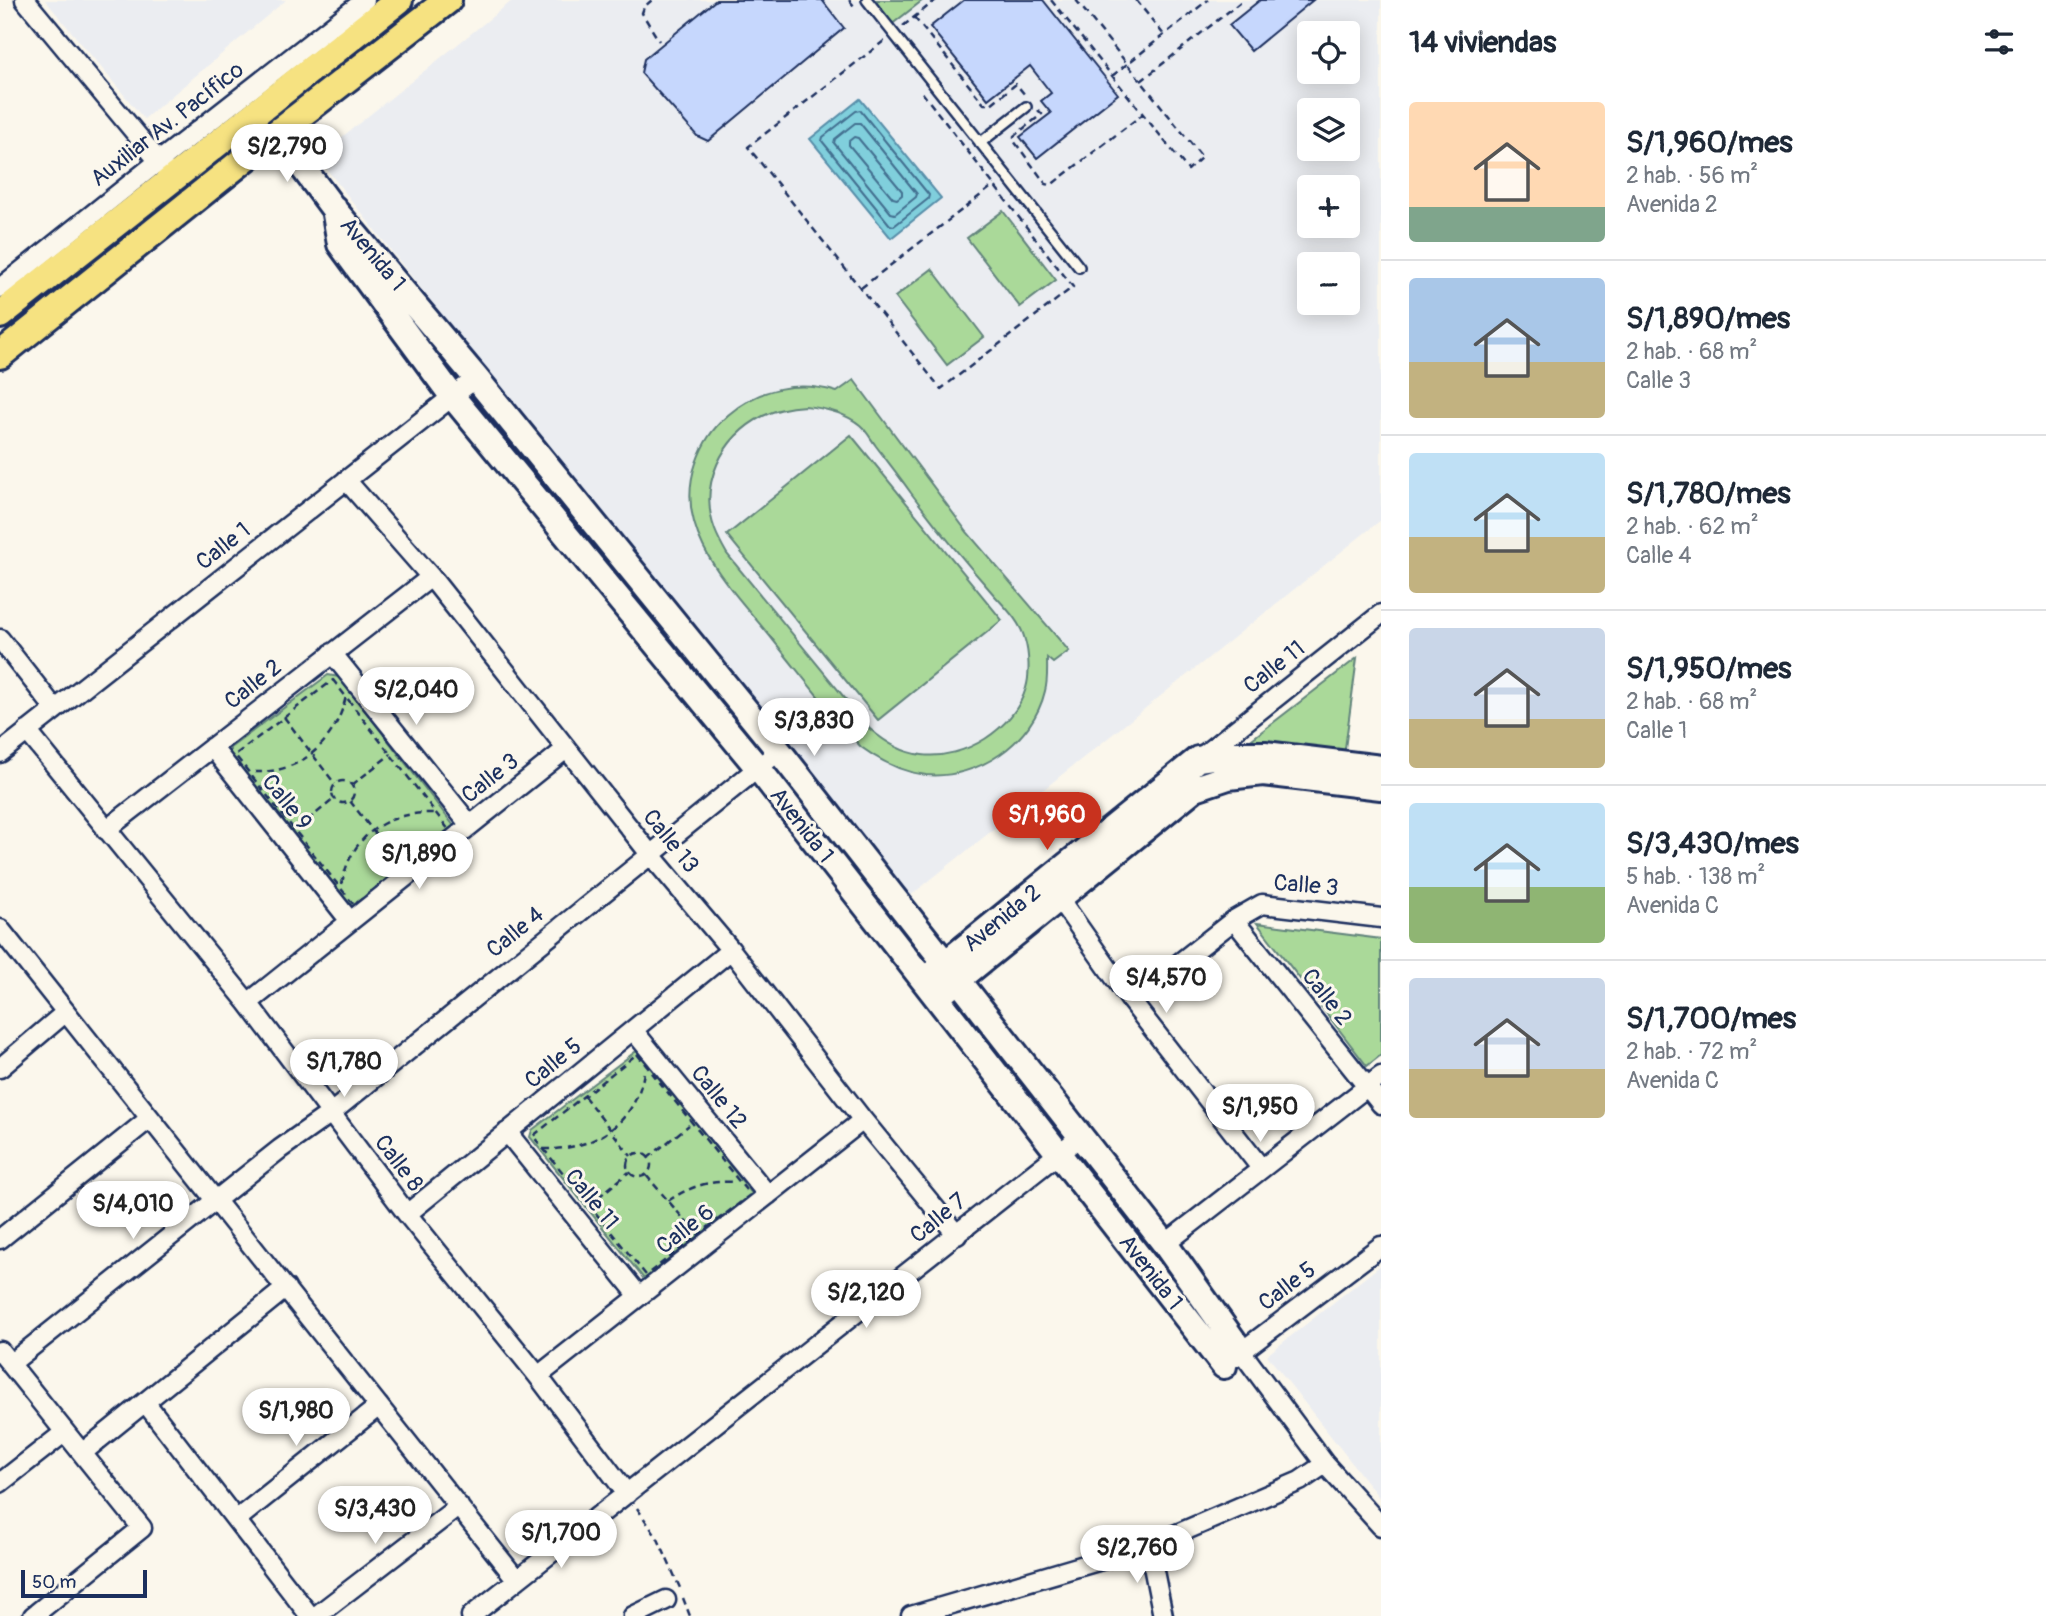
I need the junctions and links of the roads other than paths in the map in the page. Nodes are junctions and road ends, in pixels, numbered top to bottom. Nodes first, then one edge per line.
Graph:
1 (25, 0) edge
2 (365, 0) edge
3 (399, 0) edge
4 (447, 0) edge
5 (867, 0) edge
6 (1026, 107) dead end
7 (277, 133) junction
8 (980, 143) junction
9 (166, 170) junction
10 (148, 199) junction
11 (333, 208) junction
12 (167, 223) junction
13 (1079, 267) dead end
14 (0, 289) edge
15 (0, 316) edge
16 (0, 355) edge
17 (476, 377) junction
18 (452, 396) junction
19 (346, 480) junction
20 (431, 577) junction
21 (1377, 623) edge
22 (0, 639) edge
23 (332, 653) junction
24 (55, 709) junction
25 (27, 731) junction
26 (212, 747) junction
27 (566, 749) junction
28 (779, 751) junction
29 (0, 753) edge
30 (1198, 759) junction
31 (758, 768) junction
32 (1381, 768) edge
33 (1381, 787) edge
34 (470, 825) junction
35 (106, 830) junction
36 (650, 854) junction
37 (1053, 890) junction
38 (1381, 918) edge
39 (1234, 920) junction
40 (350, 921) junction
41 (0, 929) edge
42 (731, 950) junction
43 (952, 972) junction
44 (930, 989) junction
45 (1131, 1001) junction
46 (248, 1003) junction
47 (66, 1012) junction
48 (633, 1030) junction
49 (0, 1068) edge
50 (1374, 1082) edge
51 (1381, 1104) edge
52 (331, 1113) junction
53 (149, 1119) junction
54 (863, 1120) junction
55 (507, 1132) junction
56 (1081, 1136) junction
57 (1058, 1152) junction
58 (1261, 1168) junction
59 (768, 1195) junction
60 (215, 1200) junction
61 (407, 1214) junction
62 (4, 1228) edge
63 (957, 1235) junction
64 (1165, 1244) junction
65 (1381, 1246) edge
66 (286, 1289) junction
67 (639, 1296) junction
68 (5, 1357) edge
69 (1232, 1359) junction
70 (538, 1376) junction
71 (145, 1402) junction
72 (379, 1406) junction
73 (65, 1432) junction
74 (82, 1453) junction
75 (1325, 1464) junction
76 (0, 1483) edge
77 (628, 1494) junction
78 (459, 1506) junction
79 (236, 1520) junction
80 (1381, 1525) edge
81 (1149, 1546) junction
82 (517, 1580) junction
83 (666, 1600) dead end
84 (961, 1609) edge
85 (481, 1613) edge
86 (33, 1616) edge
87 (313, 1616) edge
88 (633, 1616) edge
89 (911, 1616) edge
90 (1163, 1616) edge

1 - 9 street
2 - 9 street, Auxiliar Av. Pacífico
3 - 9 main road
4 - 7 main road
5 - 8 lane
6 - 8 lane
7 - 11 street
7 - 12 main road
8 - 13 lane
9 - 10 main road
9 - 14 street, Auxiliar Av. Pacífico
10 - 12 main road
10 - 15 main road
11 - 17 street, Avenida 1
11 - 18 street, Avenida 1
12 - 16 main road
17 - 18 street, Calle 1
17 - 28 street, Avenida 1
18 - 19 street, Calle 1
18 - 31 street, Avenida 1
19 - 20 street, Calle 13
19 - 24 street, Calle 1
20 - 23 street, Calle 2
20 - 27 street, Calle 13
21 - 30 street, Calle 11
22 - 24 street
23 - 26 street, Calle 2
23 - 34 street
24 - 25 street, Calle 1
25 - 29 street, Calle 1
25 - 35 street, Calle 8
26 - 35 street, Calle 2
26 - 40 street, Calle 9
27 - 34 street, Calle 3
27 - 36 street, Calle 13
28 - 31 street, Calle 4
28 - 43 street, Avenida 1
30 - 32 street
30 - 37 street, Avenida 2
31 - 36 street, Calle 4
31 - 44 street, Avenida 1
33 - 37 street, Avenida 2
34 - 40 street, Calle 3
35 - 46 street, Calle 8
36 - 42 street, Calle 13
36 - 52 street, Calle 4
37 - 43 street, Avenida 2
37 - 45 street
38 - 39 street, Calle 3
39 - 45 street, Calle 3
39 - 50 street, Calle 2
40 - 46 street, Calle 3
41 - 47 street
42 - 48 street, Calle 5
42 - 54 street, Calle 13
43 - 44 street, Avenida 2
43 - 56 street, Avenida 1
44 - 57 street, Avenida 1
45 - 58 street
46 - 52 street, Calle 8
47 - 49 street
47 - 53 street
48 - 55 street, Calle 5
48 - 59 street, Calle 12
50 - 51 street, Calle 2
50 - 58 street
52 - 60 street, Calle 4
52 - 61 street, Calle 8
53 - 60 street
53 - 62 street
54 - 59 street, Calle 6
54 - 63 street, Calle 13
55 - 61 street, Calle 5
55 - 67 street, Calle 11
56 - 57 street, Calle 7
56 - 64 street, Avenida 1
57 - 63 street, Calle 7
57 - 69 street, Avenida 1
58 - 64 street
59 - 67 street, Calle 6
60 - 66 street
60 - 68 street, Calle 4
61 - 70 street, Calle 8
63 - 77 street, Calle 7
64 - 69 street, Avenida 1
65 - 69 street, Calle 5
66 - 71 street
66 - 72 street
67 - 70 street, Calle 6
68 - 73 street
69 - 75 street
70 - 77 street, Calle 8
71 - 74 street
71 - 79 street
72 - 78 street
72 - 79 street
73 - 74 street
73 - 76 street
74 - 86 street
75 - 80 street
75 - 81 street
77 - 82 street, Calle 7
78 - 82 street
78 - 87 street
79 - 87 street
81 - 84 street
81 - 90 street
82 - 85 street, Calle 7
83 - 88 street
84 - 89 street

